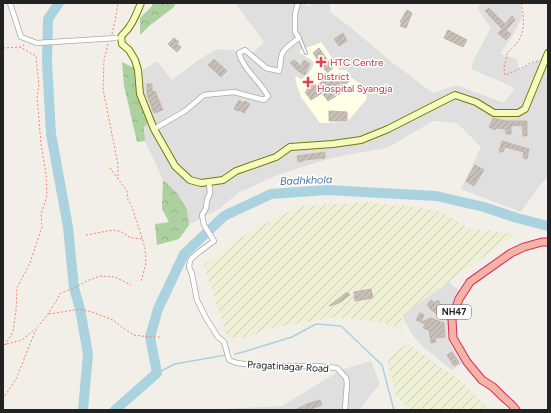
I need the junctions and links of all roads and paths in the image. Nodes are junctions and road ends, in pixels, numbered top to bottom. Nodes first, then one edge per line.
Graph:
1 (10, 3) edge
2 (118, 3) edge
3 (141, 3) edge
4 (298, 3) edge
5 (521, 3) edge
6 (111, 34) dead end
7 (118, 37) junction
8 (299, 38) junction
9 (31, 40) junction
10 (110, 41) dead end
11 (20, 47) junction
12 (3, 48) edge
13 (306, 53) dead end
14 (547, 55) edge
15 (154, 129) junction
16 (110, 168) dead end
17 (118, 179) junction
18 (209, 182) junction
19 (86, 235) dead end
20 (143, 239) junction
21 (548, 242) edge
22 (141, 282) dead end
23 (131, 285) dead end
24 (48, 314) junction
25 (36, 330) junction
26 (162, 337) dead end
27 (4, 345) edge
28 (3, 399) edge
29 (345, 410) edge
30 (516, 410) edge

1 - 9 street
2 - 6 path
3 - 7 main road
4 - 8 street
5 - 14 path
7 - 9 street, bridge
7 - 15 main road
8 - 13 lane
8 - 15 street
9 - 11 path
10 - 17 path
11 - 12 path
11 - 27 path
14 - 18 main road
15 - 18 main road
16 - 17 path
17 - 20 path
18 - 29 street, Pragatinagar Road
19 - 20 path
20 - 22 path
21 - 30 highway, NH47
23 - 24 path
24 - 25 path
24 - 26 path
25 - 27 path
25 - 28 path

